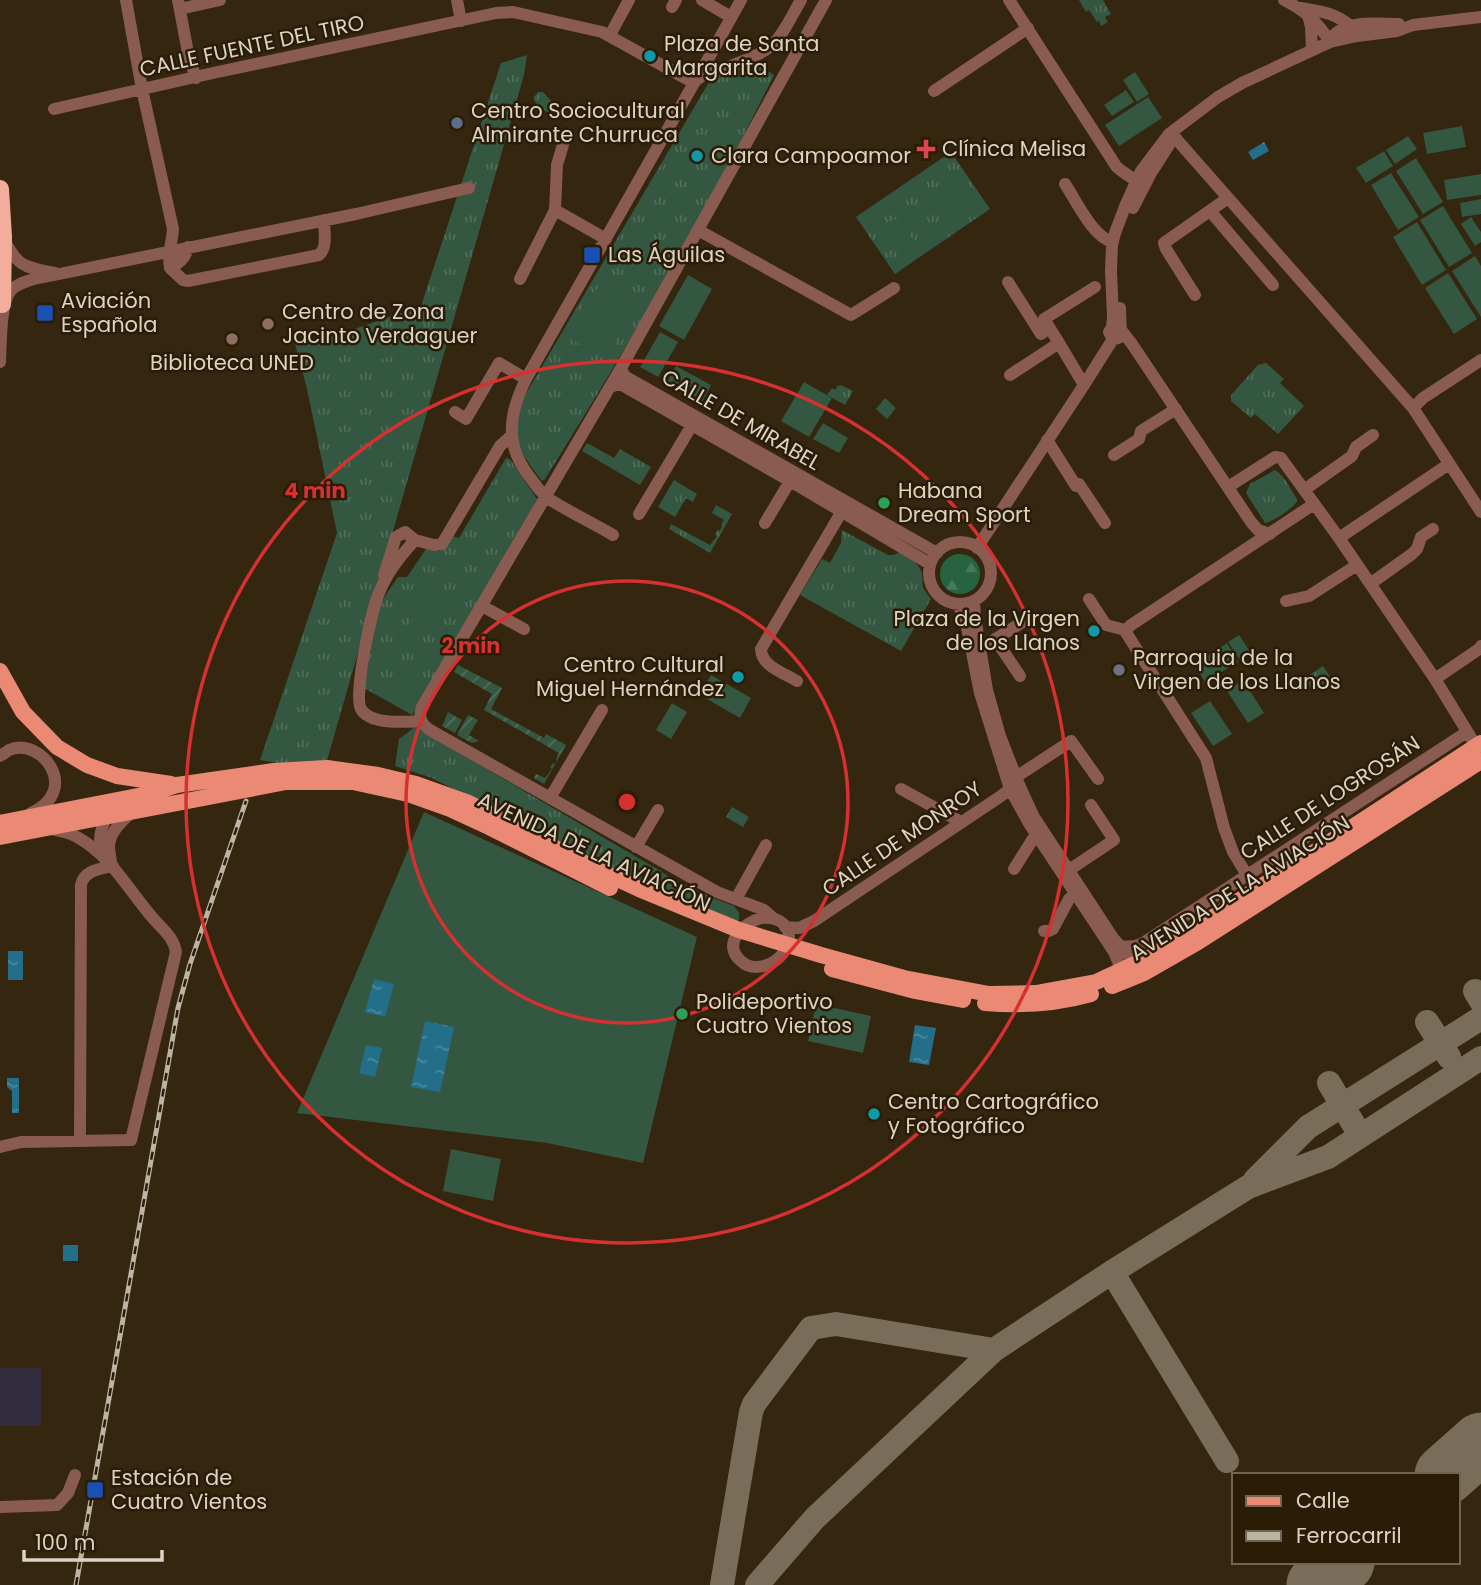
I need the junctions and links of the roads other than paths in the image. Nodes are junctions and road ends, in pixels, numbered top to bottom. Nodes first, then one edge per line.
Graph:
1 (126, 0) edge
2 (220, 0) edge
3 (457, 0) edge
4 (629, 0) edge
5 (702, 0) edge
6 (741, 0) edge
7 (801, 0) edge
8 (827, 0) edge
9 (1009, 0) edge
10 (1283, 0) edge
11 (179, 5) edge
12 (1304, 12) junction
13 (732, 17) junction
14 (1481, 17) edge
15 (461, 22) junction
16 (1413, 25) junction
17 (1351, 26) junction
18 (1028, 29) junction
19 (610, 35) junction
20 (1333, 41) junction
21 (1312, 50) junction
22 (195, 78) junction
23 (696, 80) junction
24 (142, 89) junction
25 (934, 91) dead end
26 (54, 109) dead end
27 (1174, 133) junction
28 (565, 138) dead end
29 (1135, 180) junction
30 (1065, 184) dead end
31 (469, 188) dead end
32 (0, 189) edge
33 (1228, 198) junction
34 (1132, 208) junction
35 (555, 210) junction
36 (1210, 211) junction
37 (324, 220) junction
38 (698, 230) junction
39 (3, 237) junction
40 (606, 239) junction
41 (1113, 242) junction
42 (188, 247) junction
43 (168, 251) junction
44 (170, 268) junction
45 (59, 274) junction
46 (520, 279) dead end
47 (1008, 282) dead end
48 (1273, 285) dead end
49 (1095, 287) dead end
50 (894, 288) dead end
51 (1195, 295) dead end
52 (2, 304) junction
53 (1049, 328) junction
54 (1115, 332) junction
55 (1059, 343) junction
56 (1481, 360) edge
57 (0, 362) edge
58 (621, 368) junction
59 (1010, 375) dead end
60 (526, 379) junction
61 (1084, 385) junction
62 (610, 387) junction
63 (1413, 408) junction
64 (1176, 409) junction
65 (455, 412) dead end
66 (692, 425) junction
67 (1373, 435) dead end
68 (512, 436) junction
69 (1047, 440) junction
70 (1114, 455) dead end
71 (1449, 464) junction
72 (790, 481) junction
73 (1228, 487) junction
74 (1304, 490) junction
75 (545, 496) junction
76 (1314, 504) junction
77 (845, 507) junction
78 (1481, 512) edge
79 (639, 514) dead end
80 (765, 523) dead end
81 (1105, 523) dead end
82 (1433, 528) dead end
83 (1270, 534) junction
84 (613, 535) dead end
85 (1339, 538) junction
86 (977, 548) junction
87 (934, 559) junction
88 (1357, 565) junction
89 (1370, 584) junction
90 (1089, 599) dead end
91 (974, 601) junction
92 (1286, 601) dead end
93 (958, 604) junction
94 (482, 606) junction
95 (1029, 618) dead end
96 (524, 629) dead end
97 (1126, 633) junction
98 (995, 639) junction
99 (1481, 646) edge
100 (976, 652) junction
101 (0, 671) edge
102 (1020, 676) dead end
103 (1434, 679) junction
104 (797, 681) dead end
105 (602, 710) dead end
106 (423, 723) junction
107 (1467, 732) junction
108 (1480, 751) edge
109 (0, 756) edge
110 (1097, 779) dead end
111 (1013, 783) junction
112 (177, 785) junction
113 (901, 789) dead end
114 (550, 798) junction
115 (130, 804) junction
116 (1091, 805) dead end
117 (658, 810) dead end
118 (107, 817) junction
119 (18, 819) junction
120 (961, 822) junction
121 (0, 823) edge
122 (46, 828) junction
123 (1036, 834) junction
124 (0, 837) edge
125 (766, 845) dead end
126 (636, 847) junction
127 (101, 854) junction
128 (112, 865) junction
129 (1014, 869) dead end
130 (1066, 872) junction
131 (1247, 874) junction
132 (1078, 891) junction
133 (740, 900) junction
134 (774, 918) junction
135 (814, 921) junction
136 (785, 927) junction
137 (741, 931) junction
138 (1044, 931) dead end
139 (803, 934) junction
140 (1143, 943) junction
141 (1120, 947) junction
142 (786, 949) junction
143 (809, 951) junction
144 (1134, 967) junction
145 (0, 1137) edge
146 (80, 1140) junction
147 (22, 1142) junction
148 (0, 1147) edge
149 (75, 1475) dead end
150 (0, 1507) edge

1 - 24 street
2 - 11 street
3 - 15 street
4 - 19 street
5 - 13 street
6 - 13 street
7 - 23 street
8 - 38 street
9 - 18 street
10 - 12 street
11 - 22 street
12 - 17 street
12 - 20 street
12 - 21 street
13 - 23 street
14 - 16 street
15 - 19 street, CALLE FUENTE DEL TIRO
15 - 22 street, CALLE FUENTE DEL TIRO
16 - 17 street
16 - 20 street
17 - 20 street
18 - 25 street
18 - 29 street
19 - 23 street, CALLE FUENTE DEL TIRO
20 - 21 street
21 - 27 street
22 - 24 street, CALLE FUENTE DEL TIRO
23 - 40 street
24 - 26 street, CALLE FUENTE DEL TIRO
24 - 43 street
27 - 29 street
27 - 33 street
27 - 34 street
28 - 35 street
29 - 34 street
29 - 41 street
30 - 41 street
31 - 37 street
32 - 39 highway
33 - 36 street
33 - 63 street
34 - 54 street
35 - 40 street
35 - 46 street
36 - 48 street
36 - 51 street
37 - 42 street
37 - 44 street
38 - 50 street
38 - 58 street
39 - 45 street
39 - 52 highway
40 - 60 street
41 - 54 street
42 - 43 street
42 - 44 street
43 - 44 street
43 - 45 street
45 - 52 street
47 - 53 street
49 - 53 street
52 - 57 street
53 - 55 street
54 - 61 street
54 - 64 street
55 - 59 street
55 - 61 street
56 - 63 street
58 - 62 street
58 - 77 street, CALLE DE MIRABEL
60 - 65 street
60 - 68 street
61 - 69 street
62 - 66 street, CALLE DE MIRABEL
62 - 75 street
63 - 71 street
64 - 70 street
64 - 73 street
66 - 72 street, CALLE DE MIRABEL
66 - 79 street, CALLE DE MIRABEL
67 - 74 street
68 - 75 street
68 - 106 street
69 - 81 street
69 - 86 street
71 - 78 street
71 - 85 street
72 - 77 street, CALLE DE MIRABEL
72 - 80 street, CALLE DE MIRABEL
73 - 74 street
73 - 83 street
74 - 76 street
75 - 84 street
75 - 94 street
76 - 83 street
76 - 85 street
77 - 87 street, CALLE DE MIRABEL
77 - 104 street
82 - 89 street
83 - 97 street
85 - 88 street
86 - 87 street
86 - 91 street
87 - 93 street
88 - 89 street
88 - 92 street
89 - 103 street
90 - 97 street
91 - 93 street
91 - 100 street
93 - 100 street
94 - 96 street
94 - 106 street
95 - 98 street
97 - 131 street
98 - 100 street
98 - 102 street
99 - 103 street
100 - 111 street
101 - 112 main road
103 - 107 street
105 - 114 street
106 - 114 street
107 - 108 street
107 - 131 street, CALLE DE LOGROSÁN
108 - 144 main road, AVENIDA DE LA AVIACIÓN
109 - 119 street, AVENIDA DE LA AVIACIÓN
110 - 111 street
111 - 120 street, CALLE DE MONROY
111 - 123 street
111 - 130 street
112 - 115 main road, AVENIDA DE LA AVIACIÓN
112 - 137 main road, AVENIDA DE LA AVIACIÓN
113 - 120 street
114 - 126 street
115 - 118 main road, AVENIDA DE LA AVIACIÓN
115 - 119 main road, AVENIDA DE LA AVIACIÓN
115 - 128 street
115 - 137 main road, AVENIDA DE LA AVIACIÓN
116 - 130 street
117 - 126 street
118 - 122 main road, AVENIDA DE LA AVIACIÓN
118 - 127 street
119 - 121 main road, AVENIDA DE LA AVIACIÓN
120 - 135 street, CALLE DE MONROY
122 - 124 main road, AVENIDA DE LA AVIACIÓN
122 - 127 street
123 - 129 street
123 - 130 street
125 - 133 street
126 - 133 street
127 - 128 street
128 - 146 street
128 - 146 street
130 - 132 street
131 - 140 street, CALLE DE LOGROSÁN
132 - 138 street
132 - 141 street
132 - 144 street
133 - 134 street
133 - 137 street, CALLE DE MONROY
134 - 136 street
134 - 137 street
135 - 136 street, CALLE DE MONROY
135 - 139 street, CALLE DE MONROY
136 - 142 street
137 - 142 main road, AVENIDA DE LA AVIACIÓN
137 - 142 street, CALLE DE MONROY
139 - 142 street, CALLE DE MONROY
139 - 143 street
140 - 141 street, CALLE DE LOGROSÁN
140 - 144 street, CALLE DE LOGROSÁN
141 - 144 street
142 - 143 main road, AVENIDA DE LA AVIACIÓN
142 - 144 main road, AVENIDA DE LA AVIACIÓN
143 - 144 main road, AVENIDA DE LA AVIACIÓN
145 - 147 street
146 - 147 street
147 - 148 street
149 - 150 street

